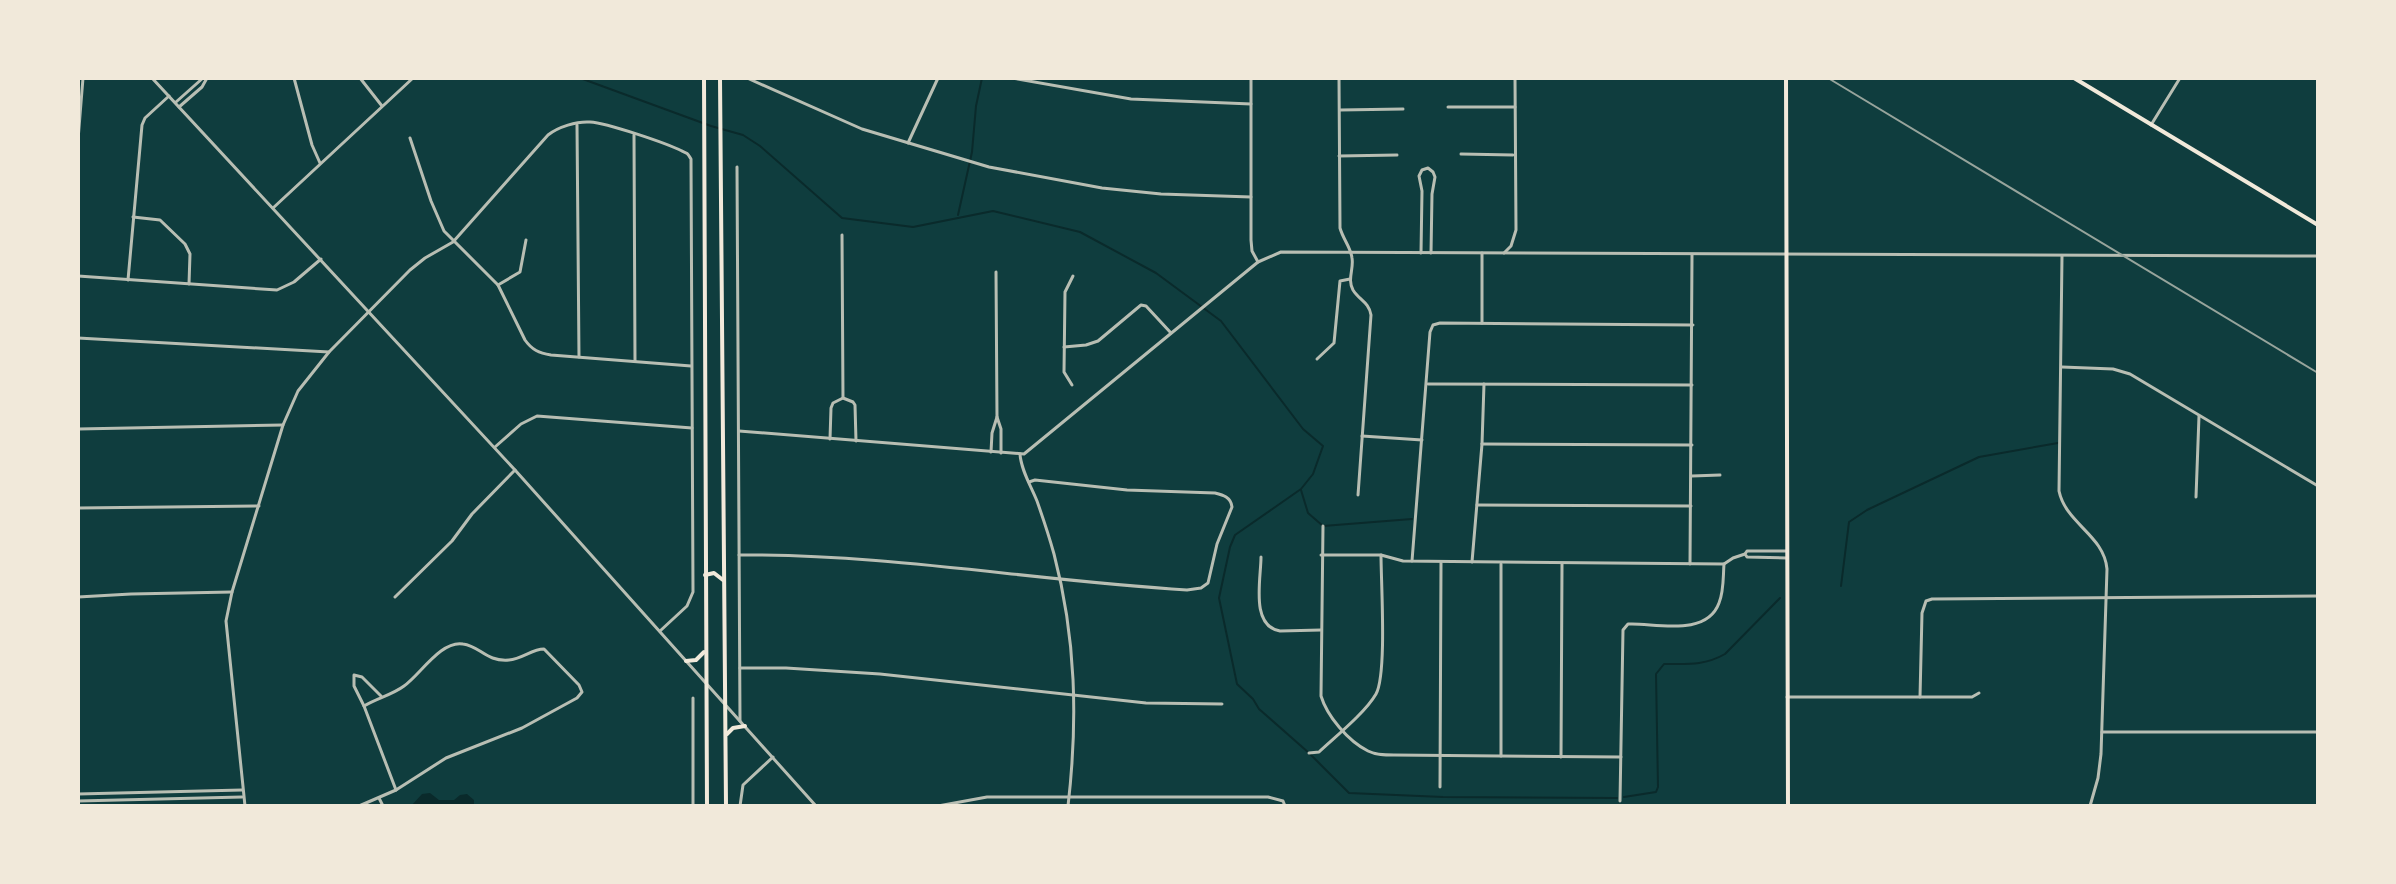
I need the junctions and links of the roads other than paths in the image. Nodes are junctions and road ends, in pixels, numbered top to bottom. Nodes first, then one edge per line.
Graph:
1 (83, 78) edge
2 (152, 78) edge
3 (205, 78) edge
4 (294, 78) edge
5 (360, 78) edge
6 (413, 78) edge
7 (704, 78) edge
8 (720, 78) edge
9 (747, 78) edge
10 (938, 78) edge
11 (1012, 78) edge
12 (1251, 78) edge
13 (1339, 78) edge
14 (1515, 78) edge
15 (1786, 78) edge
16 (2074, 78) edge
17 (2180, 78) edge
18 (169, 96) junction
19 (175, 103) junction
20 (1251, 104) junction
21 (382, 106) junction
22 (179, 107) junction
23 (1448, 107) dead end
24 (1515, 107) junction
25 (1403, 109) dead end
26 (1340, 110) junction
27 (577, 124) junction
28 (2151, 125) junction
29 (634, 135) junction
30 (410, 138) dead end
31 (78, 140) edge
32 (908, 143) junction
33 (1461, 154) dead end
34 (1397, 155) dead end
35 (1514, 155) junction
36 (1339, 156) junction
37 (320, 163) junction
38 (737, 167) dead end
39 (1251, 197) junction
40 (273, 208) junction
41 (133, 217) junction
42 (2318, 225) edge
43 (842, 235) dead end
44 (526, 240) dead end
45 (453, 242) junction
46 (1351, 252) junction
47 (1421, 253) junction
48 (1431, 253) junction
49 (1482, 253) junction
50 (1504, 253) junction
51 (1692, 255) junction
52 (1786, 255) junction
53 (2062, 256) junction
54 (2318, 256) edge
55 (321, 259) junction
56 (1258, 262) junction
57 (996, 272) dead end
58 (78, 276) edge
59 (1073, 276) dead end
60 (1350, 279) junction
61 (128, 280) junction
62 (189, 284) junction
63 (498, 285) junction
64 (368, 311) junction
65 (1482, 323) junction
66 (1693, 325) junction
67 (1171, 334) junction
68 (78, 338) edge
69 (1064, 347) junction
70 (329, 352) junction
71 (579, 357) junction
72 (1317, 359) dead end
73 (635, 361) junction
74 (691, 366) junction
75 (2061, 367) junction
76 (1426, 384) junction
77 (1484, 384) junction
78 (1072, 385) dead end
79 (1692, 385) junction
80 (843, 398) junction
81 (2199, 416) junction
82 (997, 417) junction
83 (283, 425) junction
84 (692, 428) junction
85 (78, 429) edge
86 (739, 431) junction
87 (1362, 436) junction
88 (830, 439) junction
89 (1422, 440) junction
90 (856, 441) junction
91 (1482, 444) junction
92 (1692, 445) junction
93 (494, 448) junction
94 (991, 452) junction
95 (1001, 453) junction
96 (1020, 454) junction
97 (515, 470) junction
98 (1720, 475) dead end
99 (1692, 476) junction
100 (1029, 482) junction
101 (2318, 486) edge
102 (1358, 495) dead end
103 (2196, 497) dead end
104 (1477, 505) junction
105 (259, 506) junction
106 (1691, 506) junction
107 (78, 508) edge
108 (1323, 526) dead end
109 (739, 555) junction
110 (1321, 555) junction
111 (1381, 555) junction
112 (1787, 555) junction
113 (1261, 557) dead end
114 (1412, 561) junction
115 (1441, 562) junction
116 (1472, 562) junction
117 (1501, 562) junction
118 (1562, 563) junction
119 (1690, 564) junction
120 (1724, 564) junction
121 (705, 575) junction
122 (1061, 580) junction
123 (725, 582) junction
124 (232, 592) junction
125 (2318, 596) edge
126 (78, 597) edge
127 (395, 597) dead end
128 (2107, 597) junction
129 (1321, 630) junction
130 (660, 631) junction
131 (706, 650) junction
132 (686, 661) junction
133 (740, 668) junction
134 (706, 683) junction
135 (1979, 693) dead end
136 (381, 696) junction
137 (1075, 697) junction
138 (1787, 697) junction
139 (1920, 697) junction
140 (693, 698) dead end
141 (725, 704) junction
142 (1222, 704) dead end
143 (364, 706) junction
144 (743, 724) junction
145 (1343, 730) junction
146 (2102, 732) junction
147 (2318, 732) edge
148 (726, 736) junction
149 (1309, 753) dead end
150 (1501, 756) junction
151 (773, 757) junction
152 (1441, 757) junction
153 (1561, 757) junction
154 (1621, 757) junction
155 (1440, 787) dead end
156 (242, 790) junction
157 (396, 790) junction
158 (189, 791) junction
159 (144, 792) junction
160 (78, 794) edge
161 (1069, 796) junction
162 (243, 797) junction
163 (189, 798) junction
164 (379, 798) junction
165 (144, 799) junction
166 (78, 801) edge
167 (1620, 801) dead end
168 (1284, 804) edge
169 (707, 805) edge
170 (245, 806) edge
171 (359, 806) edge
172 (383, 806) edge
173 (693, 806) edge
174 (726, 806) edge
175 (740, 806) edge
176 (816, 806) edge
177 (938, 806) edge
178 (1068, 806) edge
179 (1788, 806) edge
180 (2090, 806) edge

1 - 31 street
2 - 18 street
3 - 19 street
3 - 22 street
4 - 37 street
5 - 21 street
6 - 21 street
7 - 121 main road
8 - 123 main road
9 - 32 street
10 - 32 street
11 - 20 street
12 - 20 street
13 - 26 street
14 - 24 street
15 - 52 main road
16 - 28 main road
17 - 28 street
18 - 19 street
18 - 41 street
19 - 22 street
20 - 39 street
21 - 37 street
22 - 40 street
23 - 24 street
24 - 35 street
25 - 26 street
26 - 36 street
27 - 29 street
27 - 45 street
27 - 71 street
28 - 42 main road
29 - 73 street
29 - 74 street
30 - 45 street
32 - 39 street
33 - 35 street
34 - 36 street
35 - 50 street
36 - 46 street
37 - 40 street
38 - 86 street
39 - 56 street
40 - 55 street
41 - 61 street
41 - 62 street
43 - 80 street
44 - 63 street
45 - 63 street
45 - 64 street
46 - 47 street
46 - 56 street
46 - 60 street
47 - 48 street
47 - 48 street
48 - 49 street
49 - 50 street
49 - 65 street
50 - 51 street
51 - 52 street
51 - 66 street
52 - 53 street
52 - 112 main road
53 - 54 street
53 - 75 street
55 - 62 street
55 - 64 street
56 - 67 street
57 - 82 street
58 - 61 street
59 - 69 street
60 - 72 street
60 - 87 street
61 - 62 street
63 - 71 street
64 - 70 street
64 - 93 street
65 - 66 street
65 - 76 street
66 - 79 street
67 - 69 street
67 - 96 street
68 - 70 street
69 - 78 street
70 - 83 street
71 - 73 street
73 - 74 street
74 - 84 street
75 - 81 street
75 - 128 street
76 - 77 street
76 - 89 street
77 - 79 street
77 - 91 street
79 - 92 street
80 - 88 street
80 - 90 street
81 - 101 street
81 - 103 street
82 - 94 street
82 - 95 street
83 - 85 street
83 - 105 street
84 - 93 street
84 - 130 street
86 - 88 street
86 - 109 street
87 - 89 street
87 - 102 street
88 - 90 street
89 - 114 street
90 - 94 street
91 - 92 street
91 - 104 street
92 - 99 street
93 - 97 street
94 - 95 street
95 - 96 street
96 - 100 street
97 - 127 street
97 - 130 street
98 - 99 street
99 - 106 street
100 - 122 street
100 - 122 street
104 - 106 street
104 - 116 street
105 - 107 street
105 - 124 street
106 - 119 street
108 - 110 street
109 - 122 street
109 - 133 street
110 - 111 street
110 - 129 street
111 - 114 street
111 - 145 street
112 - 120 street
112 - 138 main road
113 - 129 street
114 - 115 street
115 - 116 street
115 - 152 street
116 - 117 street
117 - 118 street
117 - 150 street
118 - 119 street
118 - 153 street
119 - 120 street
120 - 154 street
121 - 123 main road
121 - 131 main road
122 - 137 street
123 - 141 main road
124 - 126 street
124 - 156 street
125 - 128 street
128 - 139 street
128 - 146 street
129 - 145 street
130 - 132 street
131 - 132 main road
131 - 134 main road
132 - 134 street
133 - 137 street
133 - 144 street
134 - 141 street
134 - 169 main road
135 - 139 street
136 - 143 street
136 - 143 street
136 - 157 street
137 - 142 street
137 - 161 street
138 - 139 street
138 - 179 main road
140 - 173 street
141 - 144 street
141 - 148 main road
143 - 157 street
144 - 148 main road
144 - 151 street
145 - 149 street
145 - 152 street
146 - 147 street
146 - 180 street
148 - 174 main road
150 - 152 street
150 - 153 street
151 - 175 street
151 - 176 street
152 - 155 street
153 - 154 street
154 - 167 street
156 - 158 street
156 - 162 street
157 - 164 street
158 - 159 street
158 - 163 street
159 - 160 street
159 - 165 street
161 - 168 street
161 - 177 street
161 - 178 street
162 - 163 street
162 - 170 street
163 - 165 street
164 - 171 street
164 - 172 street
165 - 166 street

